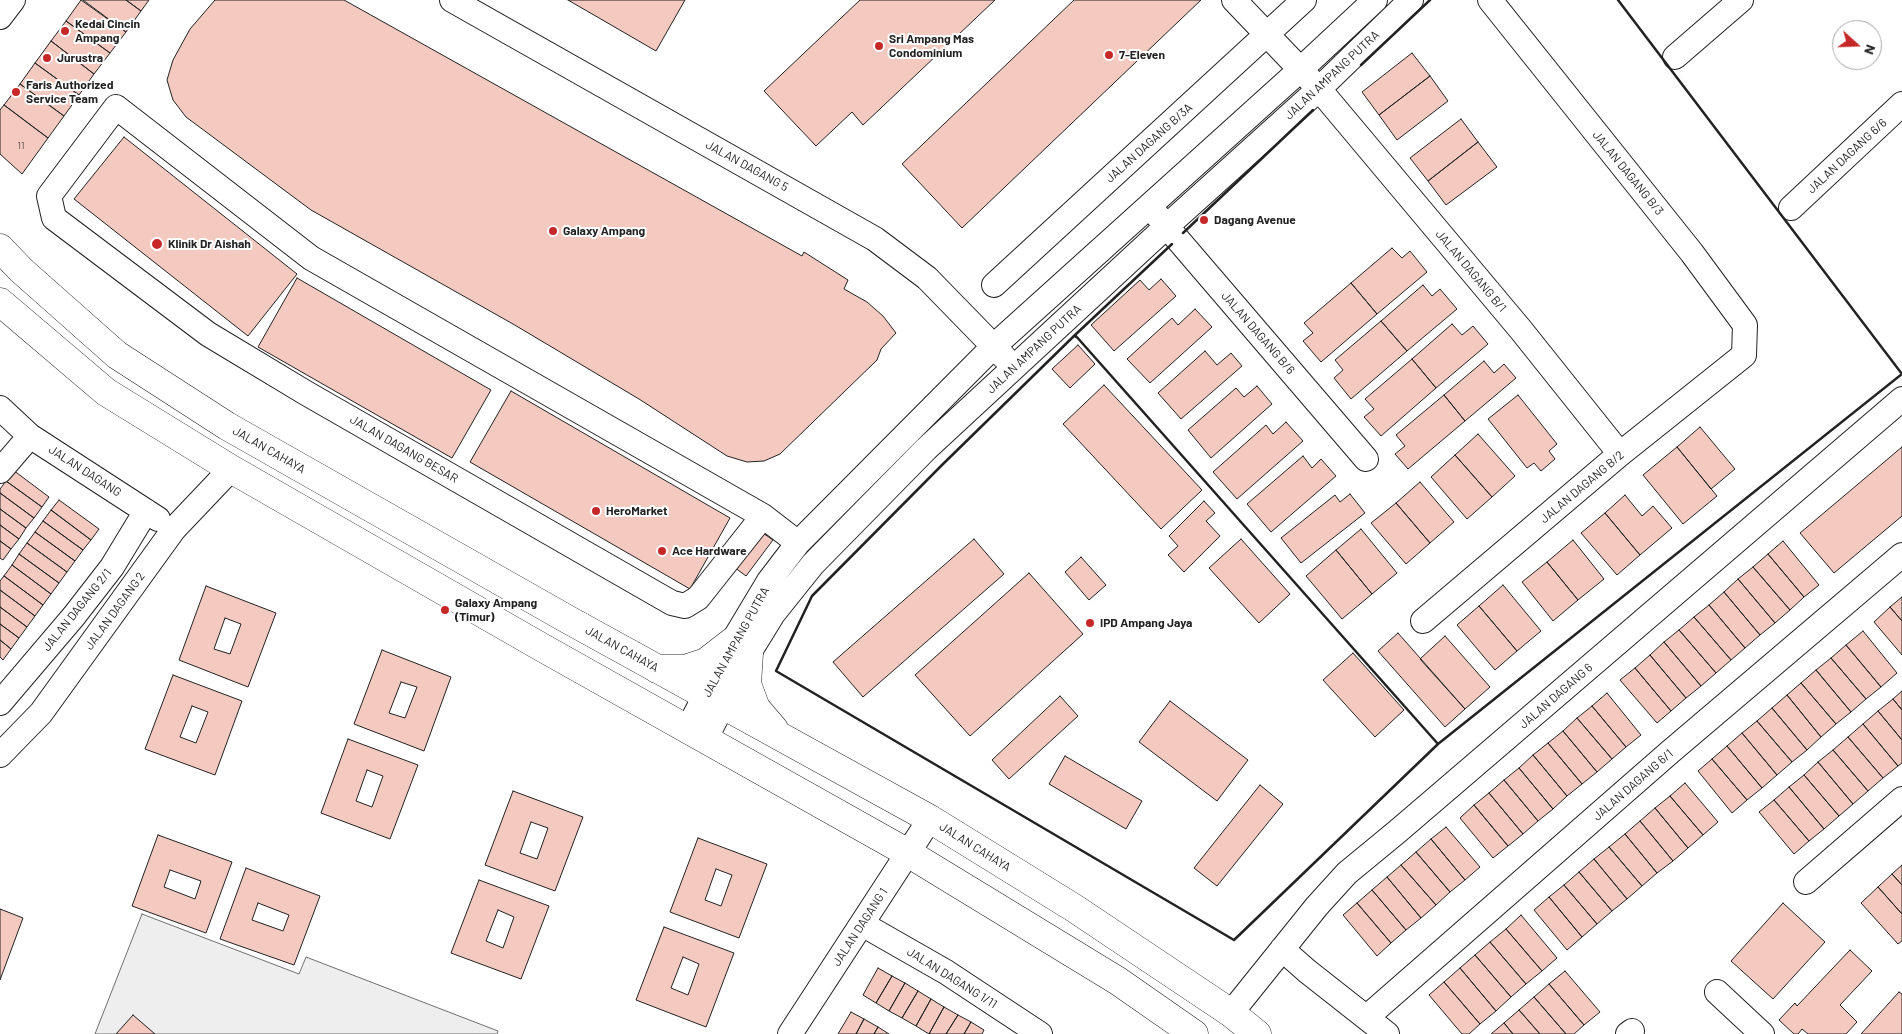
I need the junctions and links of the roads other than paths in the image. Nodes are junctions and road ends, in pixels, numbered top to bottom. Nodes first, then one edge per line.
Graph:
1 (13, 0) edge
2 (452, 0) edge
3 (1234, 0) edge
4 (1304, 0) edge
5 (1375, 0) edge
6 (1411, 0) edge
7 (1490, 0) edge
8 (1741, 0) edge
9 (0, 17) edge
10 (1267, 35) junction
11 (1675, 57) dead end
12 (1300, 70) junction
13 (1319, 89) junction
14 (1902, 104) edge
15 (1149, 206) junction
16 (1791, 208) dead end
17 (1167, 226) junction
18 (0, 248) edge
19 (994, 285) dead end
20 (0, 302) edge
21 (994, 346) junction
22 (1744, 355) joint
23 (1014, 368) junction
24 (1902, 399) edge
25 (0, 408) edge
26 (30, 436) junction
27 (1620, 454) junction
28 (1366, 459) dead end
29 (231, 469) junction
30 (0, 471) edge
31 (146, 511) junction
32 (763, 516) junction
33 (174, 529) junction
34 (798, 543) junction
35 (1902, 555) edge
36 (1423, 622) dead end
37 (741, 647) junction
38 (657, 669) junction
39 (714, 700) junction
40 (0, 703) edge
41 (697, 733) junction
42 (780, 736) junction
43 (0, 755) edge
44 (1902, 799) edge
45 (930, 819) junction
46 (908, 853) junction
47 (1806, 882) dead end
48 (862, 924) junction
49 (1282, 949) junction
50 (1716, 992) dead end
51 (1231, 1013) junction
52 (1367, 1017) junction
53 (790, 1034) edge
54 (1040, 1034) edge
55 (1194, 1034) edge
56 (1257, 1034) edge
57 (1387, 1034) edge
58 (1762, 1034) edge

1 - 9 street
2 - 21 street, JALAN DAGANG 5
3 - 10 street, JALAN DAGANG B/1
4 - 10 street, JALAN DAGANG B/3A
5 - 12 street, JALAN AMPANG PUTRA
6 - 13 street, JALAN AMPANG PUTRA
7 - 22 street, JALAN DAGANG B/3
8 - 11 street
10 - 12 street, JALAN DAGANG B/1
10 - 19 street, JALAN DAGANG B/3A
12 - 13 street, JALAN DAGANG B/1
12 - 15 street, JALAN AMPANG PUTRA
13 - 17 street, JALAN AMPANG PUTRA
13 - 27 street, JALAN DAGANG B/1
14 - 16 street, JALAN DAGANG 6/6
15 - 17 street, JALAN DAGANG B/6
15 - 21 street, JALAN AMPANG PUTRA
17 - 23 street, JALAN AMPANG PUTRA
17 - 28 street, JALAN DAGANG B/6
18 - 38 main road, JALAN CAHAYA
20 - 29 main road
21 - 23 street, JALAN DAGANG 5
21 - 34 street, JALAN AMPANG PUTRA
22 - 27 street, JALAN DAGANG B/2
23 - 37 street, JALAN AMPANG PUTRA
24 - 49 street, JALAN DAGANG 6
25 - 26 street, JALAN DAGANG
26 - 30 street
26 - 31 street, JALAN DAGANG
27 - 36 street, JALAN DAGANG B/2
29 - 33 street, JALAN DAGANG 2
29 - 41 main road
31 - 33 street, JALAN DAGANG
31 - 40 street, JALAN DAGANG 2/1
32 - 32 street, JALAN DAGANG BESAR
32 - 34 street
33 - 43 street, JALAN DAGANG 2
34 - 37 street, JALAN AMPANG PUTRA
35 - 52 street, JALAN DAGANG 6/1
37 - 38 main road
37 - 39 street, JALAN AMPANG PUTRA
37 - 42 main road
38 - 39 main road, JALAN CAHAYA
39 - 41 street, JALAN AMPANG PUTRA
39 - 42 main road, JALAN CAHAYA
41 - 46 main road
42 - 45 main road, JALAN CAHAYA
44 - 47 street
45 - 46 street, JALAN DAGANG 1
45 - 51 main road, JALAN CAHAYA
46 - 48 street, JALAN DAGANG 1
46 - 55 main road
48 - 53 street, JALAN DAGANG 1
48 - 54 street, JALAN DAGANG 1/11
49 - 51 street, JALAN DAGANG 6
49 - 52 street
50 - 58 street
51 - 56 main road, JALAN CAHAYA
52 - 57 street

